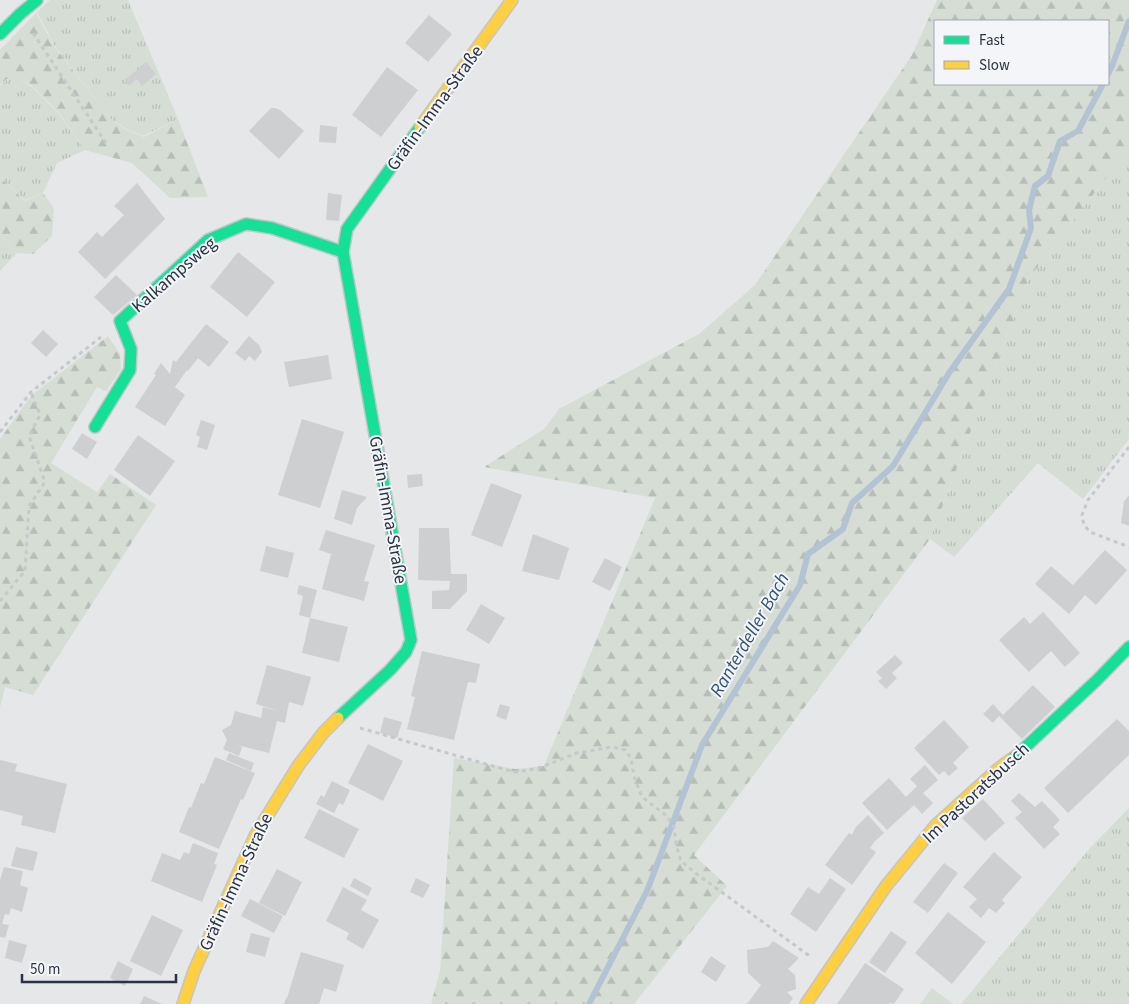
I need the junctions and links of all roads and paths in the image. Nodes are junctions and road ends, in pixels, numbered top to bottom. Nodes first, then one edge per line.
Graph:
1 (37, 0) edge
2 (512, 0) edge
3 (20, 14) junction
4 (0, 34) edge
5 (106, 143) dead end
6 (343, 252) junction
7 (120, 321) junction
8 (31, 392) junction
9 (95, 427) dead end
10 (0, 432) edge
11 (1129, 448) edge
12 (1129, 547) edge
13 (0, 601) edge
14 (1129, 647) edge
15 (334, 721) junction
16 (829, 971) junction
17 (183, 1004) edge
18 (806, 1004) edge

1 - 3 street
2 - 6 street, Gräfin-Imma-Straße
3 - 4 street
3 - 5 path
6 - 7 street, Kalkampsweg
6 - 15 street, Gräfin-Imma-Straße
7 - 8 path, Kalkampsweg
7 - 9 street, Kalkampsweg
8 - 10 path, Kalkampsweg
8 - 13 path
11 - 12 path
14 - 16 street, Im Pastoratsbusch
15 - 16 path
15 - 17 street, Gräfin-Imma-Straße
16 - 18 street, Im Pastoratsbusch

